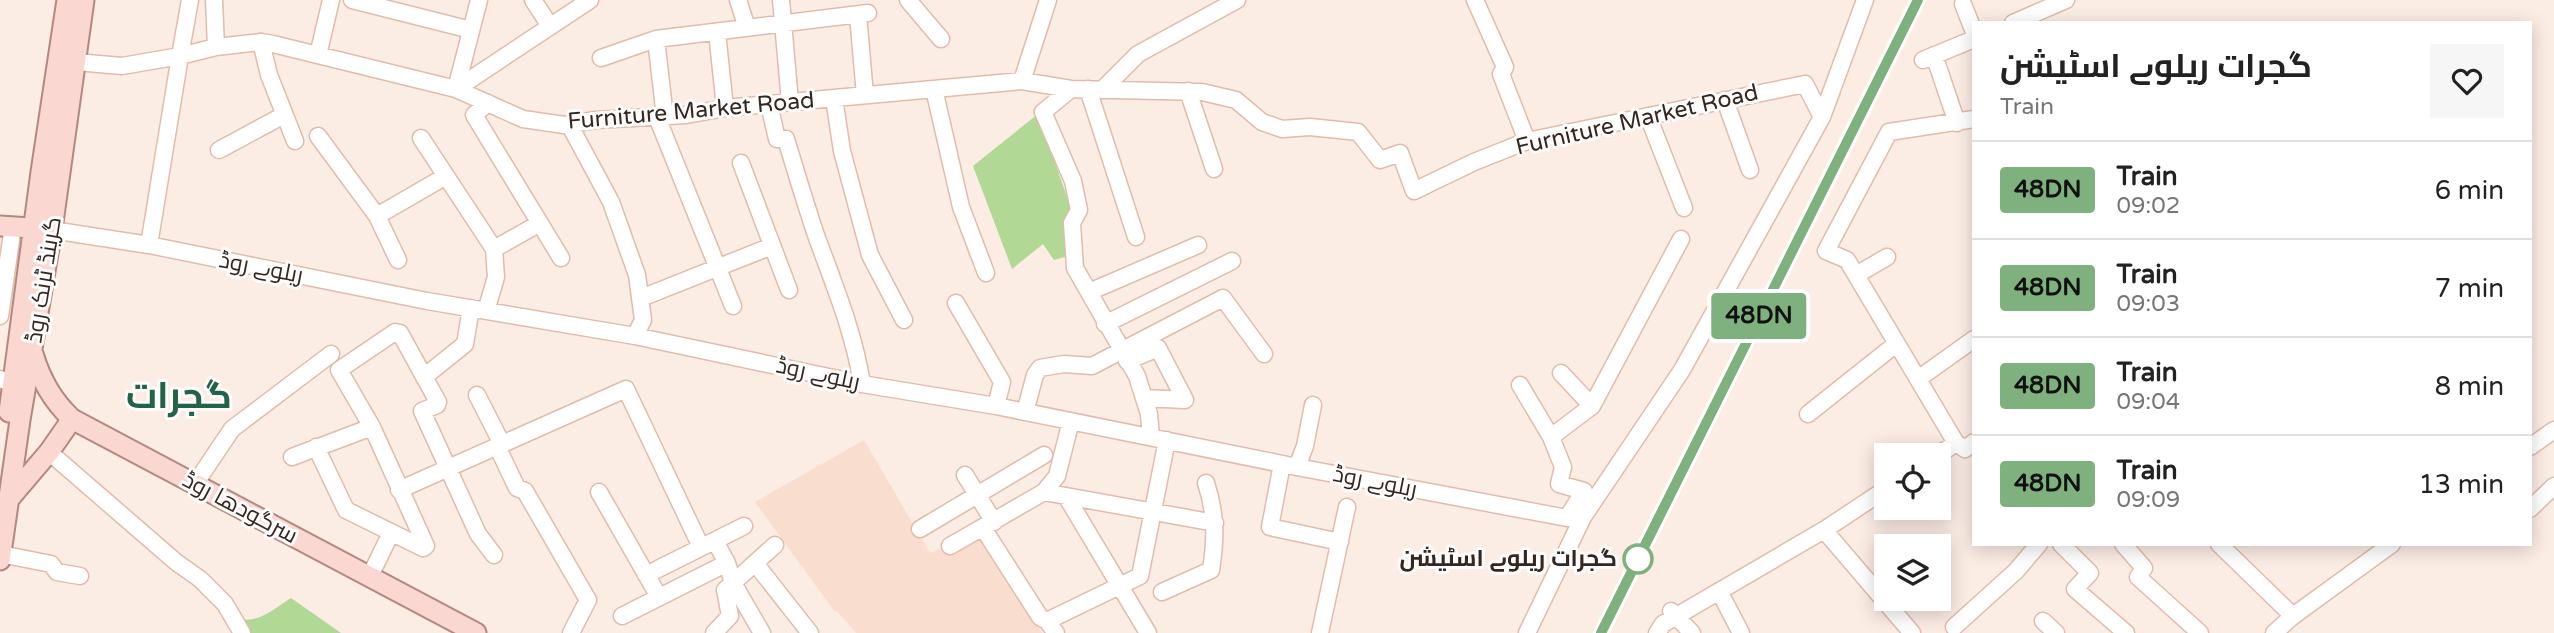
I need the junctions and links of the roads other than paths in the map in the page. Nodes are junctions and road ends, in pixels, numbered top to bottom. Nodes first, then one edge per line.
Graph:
1 (67, 0) edge
2 (85, 0) edge
3 (190, 0) edge
4 (214, 0) edge
5 (331, 0) edge
6 (352, 0) edge
7 (480, 0) edge
8 (533, 0) edge
9 (590, 0) edge
10 (738, 0) edge
11 (780, 0) edge
12 (908, 0) edge
13 (1048, 0) edge
14 (1237, 0) edge
15 (1475, 0) edge
16 (1865, 0) edge
17 (2066, 0) edge
18 (1963, 4) dead end
19 (2018, 21) edge
20 (783, 24) junction
21 (550, 26) junction
22 (1972, 27) edge
23 (747, 28) junction
24 (471, 30) junction
25 (717, 32) junction
26 (656, 39) junction
27 (941, 39) dead end
28 (1972, 41) edge
29 (261, 42) junction
30 (216, 47) junction
31 (318, 55) junction
32 (180, 56) junction
33 (601, 58) dead end
34 (76, 62) junction
35 (1022, 81) junction
36 (456, 89) junction
37 (934, 89) junction
38 (1087, 89) junction
39 (1188, 91) junction
40 (865, 95) junction
41 (834, 98) junction
42 (1726, 100) junction
43 (790, 102) junction
44 (488, 103) junction
45 (769, 104) junction
46 (725, 108) junction
47 (284, 115) junction
48 (1648, 116) junction
49 (657, 117) junction
50 (1822, 117) junction
51 (1972, 119) edge
52 (1957, 122) junction
53 (569, 124) junction
54 (318, 136) dead end
55 (421, 138) dead end
56 (295, 141) dead end
57 (1527, 141) junction
58 (219, 150) dead end
59 (741, 163) dead end
60 (1214, 170) dead end
61 (1750, 170) dead end
62 (446, 176) junction
63 (1684, 208) dead end
64 (377, 216) junction
65 (540, 223) junction
66 (7, 226) edge
67 (43, 229) junction
68 (1136, 237) dead end
69 (1681, 239) dead end
70 (149, 245) junction
71 (1198, 245) dead end
72 (772, 246) junction
73 (494, 249) junction
74 (1887, 257) dead end
75 (561, 258) dead end
76 (398, 260) dead end
77 (1232, 261) dead end
78 (718, 267) junction
79 (986, 273) dead end
80 (1856, 275) junction
81 (789, 290) dead end
82 (1089, 292) junction
83 (641, 298) junction
84 (956, 303) dead end
85 (733, 306) dead end
86 (479, 310) junction
87 (0, 316) edge
88 (904, 320) dead end
89 (1105, 324) junction
90 (635, 336) junction
91 (1972, 341) edge
92 (1896, 344) junction
93 (33, 354) junction
94 (331, 354) dead end
95 (1264, 354) dead end
96 (1124, 355) junction
97 (1561, 373) dead end
98 (424, 377) junction
99 (1918, 379) junction
100 (6, 382) edge
101 (862, 384) junction
102 (1520, 384) dead end
103 (477, 395) dead end
104 (1143, 398) junction
105 (1312, 405) dead end
106 (996, 406) junction
107 (1592, 406) junction
108 (1025, 412) junction
109 (1808, 414) dead end
110 (72, 418) junction
111 (1071, 421) junction
112 (372, 427) junction
113 (2554, 430) edge
114 (1551, 437) junction
115 (1159, 438) junction
116 (1034, 440) dead end
117 (500, 445) junction
118 (2532, 446) edge
119 (316, 447) junction
120 (1967, 448) edge
121 (49, 452) junction
122 (1044, 455) junction
123 (292, 457) dead end
124 (1289, 466) junction
125 (448, 469) junction
126 (965, 475) dead end
127 (1057, 476) junction
128 (1206, 483) dead end
129 (195, 484) junction
130 (2554, 486) edge
131 (2, 488) edge
132 (399, 490) junction
133 (598, 492) dead end
134 (1044, 492) junction
135 (977, 495) junction
136 (1066, 496) junction
137 (1874, 497) edge
138 (1347, 507) dead end
139 (2532, 507) edge
140 (1152, 512) junction
141 (1575, 518) junction
142 (1215, 523) junction
143 (989, 525) junction
144 (744, 526) dead end
145 (920, 529) dead end
146 (1824, 530) junction
147 (391, 533) junction
148 (1340, 542) junction
149 (708, 544) junction
150 (775, 545) dead end
151 (950, 546) dead end
152 (2037, 546) edge
153 (2063, 546) edge
154 (2125, 546) edge
155 (2225, 546) edge
156 (2389, 546) edge
157 (1, 554) edge
158 (494, 555) dead end
159 (0, 560) edge
160 (727, 563) junction
161 (755, 563) junction
162 (646, 575) junction
163 (80, 576) dead end
164 (370, 576) junction
165 (733, 583) junction
166 (1120, 585) junction
167 (1719, 591) junction
168 (1162, 592) dead end
169 (660, 597) junction
170 (622, 616) dead end
171 (2293, 616) junction
172 (1667, 621) edge
173 (2043, 621) dead end
174 (1052, 627) edge
175 (1954, 627) dead end
176 (242, 633) edge
177 (477, 633) edge
178 (571, 633) edge
179 (714, 633) edge
180 (762, 633) edge
181 (810, 633) edge
182 (1148, 633) edge
183 (1320, 633) edge
184 (1527, 633) edge
185 (1692, 633) edge
186 (1741, 633) edge
187 (1912, 633) edge
188 (2056, 633) edge
189 (2126, 633) edge
190 (2200, 633) edge
191 (2275, 633) edge

1 - 67 main road, گرینڈ ٹرنک روڈ
2 - 34 main road, گرینڈ ٹرنک روڈ
3 - 32 street
4 - 30 street
5 - 31 street
6 - 24 street
7 - 24 street
8 - 21 street
9 - 21 street
10 - 23 street
11 - 20 street
12 - 27 street
13 - 35 street
14 - 38 street
15 - 57 street
16 - 50 street
17 - 19 street
18 - 22 street
20 - 23 street
20 - 40 street
20 - 43 street
21 - 36 street
23 - 25 street
24 - 36 street
25 - 26 street
25 - 46 street
26 - 33 street
26 - 49 street
28 - 52 street
29 - 30 street, Furniture Market Road
29 - 31 street, Furniture Market Road
29 - 47 street
30 - 32 street, Furniture Market Road
31 - 36 street, Furniture Market Road
32 - 34 street, Furniture Market Road
32 - 70 street
34 - 67 main road, گرینڈ ٹرنک روڈ
35 - 37 street, Furniture Market Road
35 - 38 street, Furniture Market Road
36 - 44 street, Furniture Market Road
37 - 40 street, Furniture Market Road
37 - 79 street
38 - 39 street, Furniture Market Road
38 - 68 street
38 - 82 street
39 - 57 street, Furniture Market Road
39 - 60 street
40 - 41 street, Furniture Market Road
41 - 43 street, Furniture Market Road
41 - 88 street
42 - 48 street, Furniture Market Road
42 - 50 street, Furniture Market Road
42 - 61 street
43 - 45 street, Furniture Market Road
44 - 53 street, Furniture Market Road
44 - 65 street
45 - 46 street, Furniture Market Road
45 - 101 street
46 - 49 street, Furniture Market Road
47 - 56 street
47 - 58 street
48 - 57 street, Furniture Market Road
48 - 63 street
49 - 53 street, Furniture Market Road
49 - 78 street
50 - 141 street
51 - 52 street
52 - 80 street
53 - 83 street
54 - 64 street
55 - 62 street
59 - 72 street
62 - 64 street
62 - 73 street
64 - 76 street
65 - 73 street
65 - 75 street
66 - 67 main road
66 - 87 street
67 - 70 street, ریلوے روڈ
67 - 93 main road, گرینڈ ٹرنک روڈ
67 - 100 main road, گرینڈ ٹرنک روڈ
69 - 107 street
70 - 86 street, ریلوے روڈ
71 - 82 street
72 - 78 street
72 - 81 street
73 - 86 street
74 - 80 street
77 - 89 street
78 - 83 street
78 - 85 street
80 - 92 street
82 - 89 street
83 - 90 street
84 - 106 street
86 - 90 street, ریلوے روڈ
86 - 98 street
89 - 96 street
90 - 101 street, ریلوے روڈ
91 - 99 street
92 - 99 street
92 - 109 street
93 - 110 main road, سرگودھا روڈ
93 - 131 main road, گرینڈ ٹرنک روڈ
94 - 129 street
95 - 96 street
96 - 104 street
96 - 104 street
96 - 108 street
97 - 107 street
98 - 112 street
98 - 125 street
99 - 120 street
100 - 131 main road, گرینڈ ٹرنک روڈ
101 - 106 street, ریلوے روڈ
102 - 114 street
103 - 117 street
104 - 115 street
105 - 124 street
106 - 108 street, ریلوے روڈ
107 - 114 street
108 - 111 street, ریلوے روڈ
110 - 121 main road
110 - 129 main road, سرگودھا روڈ
111 - 115 street, ریلوے روڈ
111 - 127 street
112 - 119 street
112 - 132 street
113 - 118 street
114 - 141 street
115 - 124 street, ریلوے روڈ
115 - 140 street
116 - 122 street
117 - 125 street
117 - 149 street
117 - 178 street
119 - 123 street
119 - 147 street
121 - 131 main road
121 - 176 street
122 - 127 street
122 - 135 street
124 - 141 street, ریلوے روڈ
124 - 148 street
125 - 132 street
125 - 158 street
126 - 135 street
127 - 134 street
128 - 142 street
129 - 164 main road, سرگودھا روڈ
130 - 139 street
131 - 157 main road, گرینڈ ٹرنک روڈ
132 - 147 street
133 - 162 street
134 - 136 street
134 - 143 street
135 - 143 street
135 - 145 street
136 - 140 street
136 - 166 street
137 - 146 street
138 - 148 street
140 - 142 street
140 - 166 street
141 - 184 street
142 - 168 street
143 - 151 street
143 - 174 street
144 - 149 street
146 - 167 street
146 - 187 street
147 - 164 street
148 - 183 street
149 - 160 street
149 - 162 street
150 - 161 street
152 - 175 street
153 - 189 street
154 - 190 street
155 - 171 street
156 - 171 street
157 - 159 main road, گرینڈ ٹرنک روڈ
157 - 163 street
160 - 165 street
160 - 169 street
161 - 165 street
161 - 181 street
162 - 169 street
164 - 177 main road, سرگودھا روڈ
165 - 179 street
165 - 180 street
166 - 174 street
166 - 182 street
167 - 172 street
167 - 186 street
169 - 170 street
171 - 191 street
172 - 185 street
173 - 188 street

